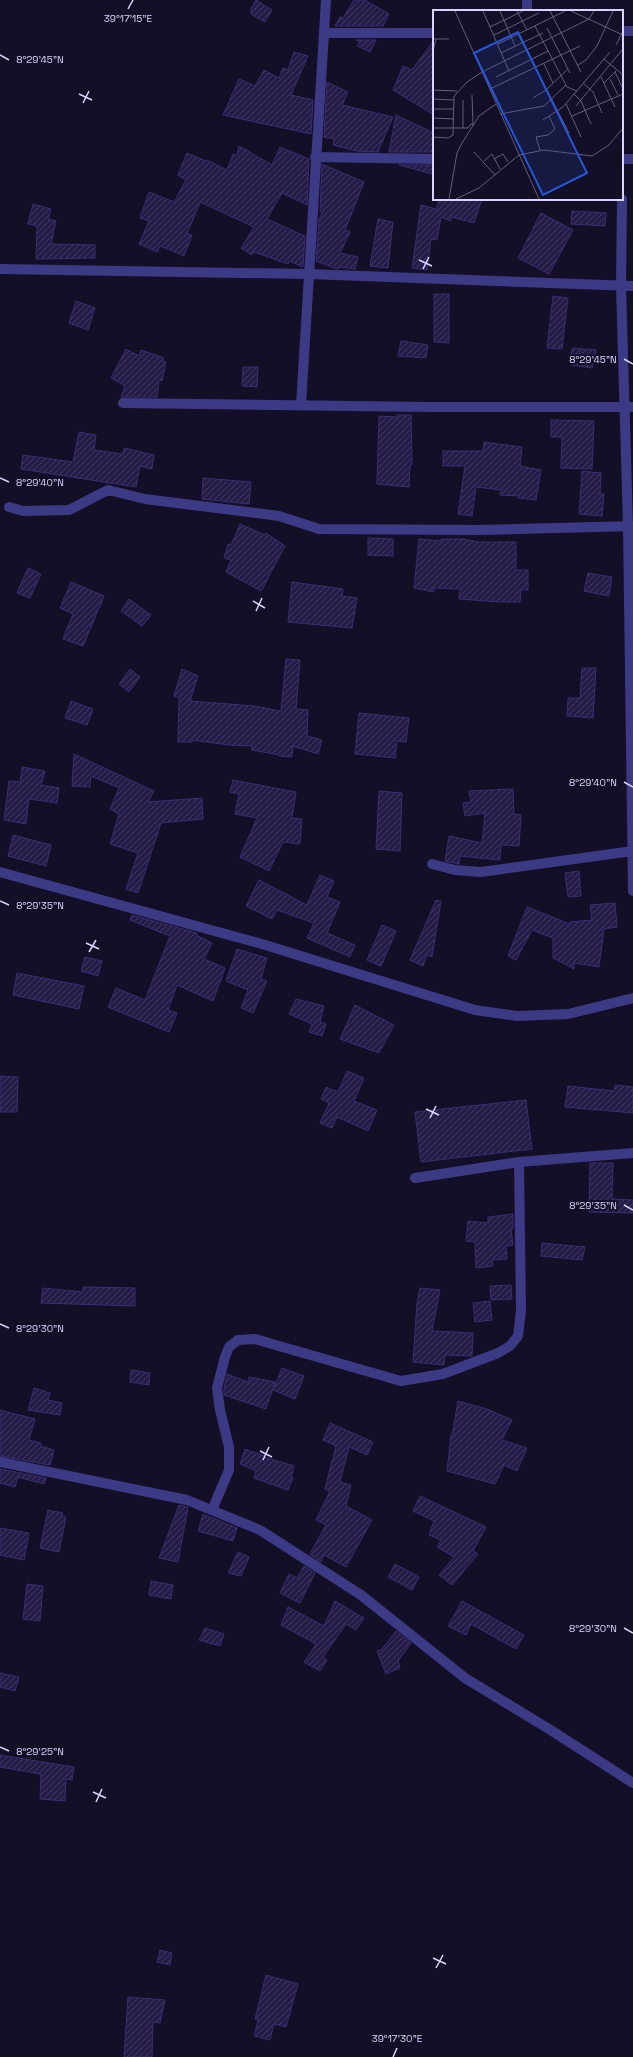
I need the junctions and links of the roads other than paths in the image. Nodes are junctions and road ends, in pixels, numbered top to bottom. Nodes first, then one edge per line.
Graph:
1 (326, 0) edge
2 (324, 33) junction
3 (433, 33) edge
4 (315, 157) junction
5 (433, 159) edge
6 (622, 200) edge
7 (0, 269) edge
8 (308, 274) junction
9 (622, 286) junction
10 (633, 286) edge
11 (123, 403) dead end
12 (301, 404) junction
13 (629, 407) edge
14 (9, 507) dead end
15 (631, 526) edge
16 (633, 851) edge
17 (432, 864) dead end
18 (0, 872) edge
19 (633, 891) edge
20 (633, 998) edge
21 (633, 1153) edge
22 (519, 1162) junction
23 (416, 1178) dead end
24 (0, 1462) edge
25 (212, 1510) junction
26 (633, 1783) edge

1 - 2 street
2 - 3 street
2 - 4 street
4 - 5 street
4 - 8 street
6 - 9 street
7 - 8 street
8 - 9 street
8 - 12 street
9 - 10 street
9 - 13 street
11 - 12 street
12 - 13 street
13 - 15 street
14 - 15 street
15 - 16 street
16 - 17 street
16 - 19 street
18 - 20 street
21 - 22 street
22 - 23 street
22 - 25 street
24 - 25 street
25 - 26 street

